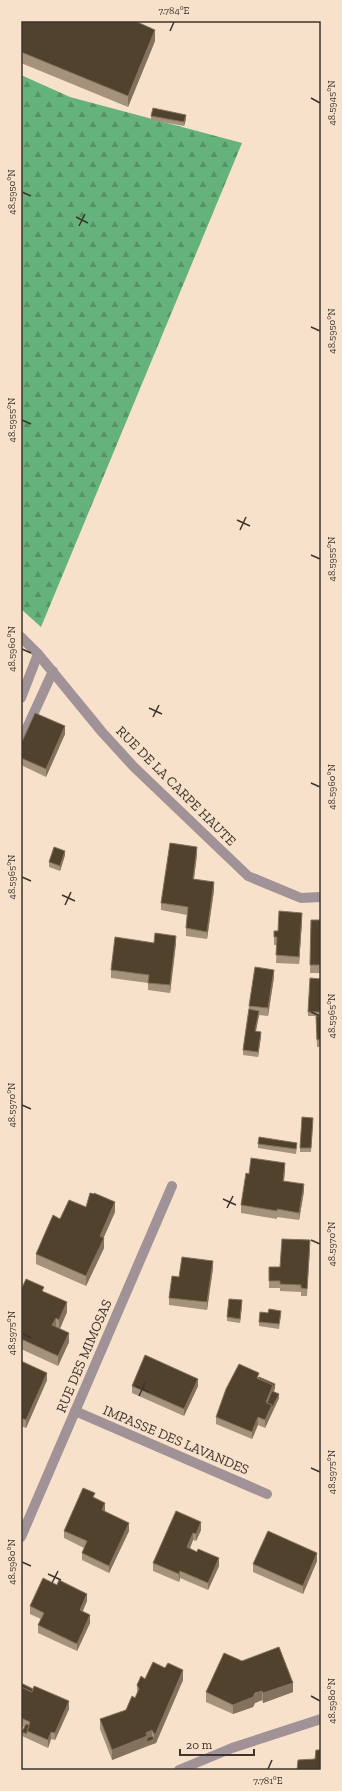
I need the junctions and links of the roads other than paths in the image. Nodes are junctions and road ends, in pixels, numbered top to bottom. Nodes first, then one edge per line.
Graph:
1 (21, 637) edge
2 (38, 654) junction
3 (53, 672) junction
4 (21, 698) edge
5 (21, 741) edge
6 (321, 897) edge
7 (172, 1186) dead end
8 (75, 1412) junction
9 (267, 1494) dead end
10 (21, 1537) edge
11 (321, 1719) edge
12 (179, 1770) edge

1 - 2 street, RUE DE LA CARPE HAUTE
2 - 3 street, RUE DE LA CARPE HAUTE
2 - 4 street
3 - 5 street
3 - 6 street, RUE DE LA CARPE HAUTE
7 - 8 street, RUE DES MIMOSAS
8 - 9 street, IMPASSE DES LAVANDES
8 - 10 street, RUE DES MIMOSAS
11 - 12 street

